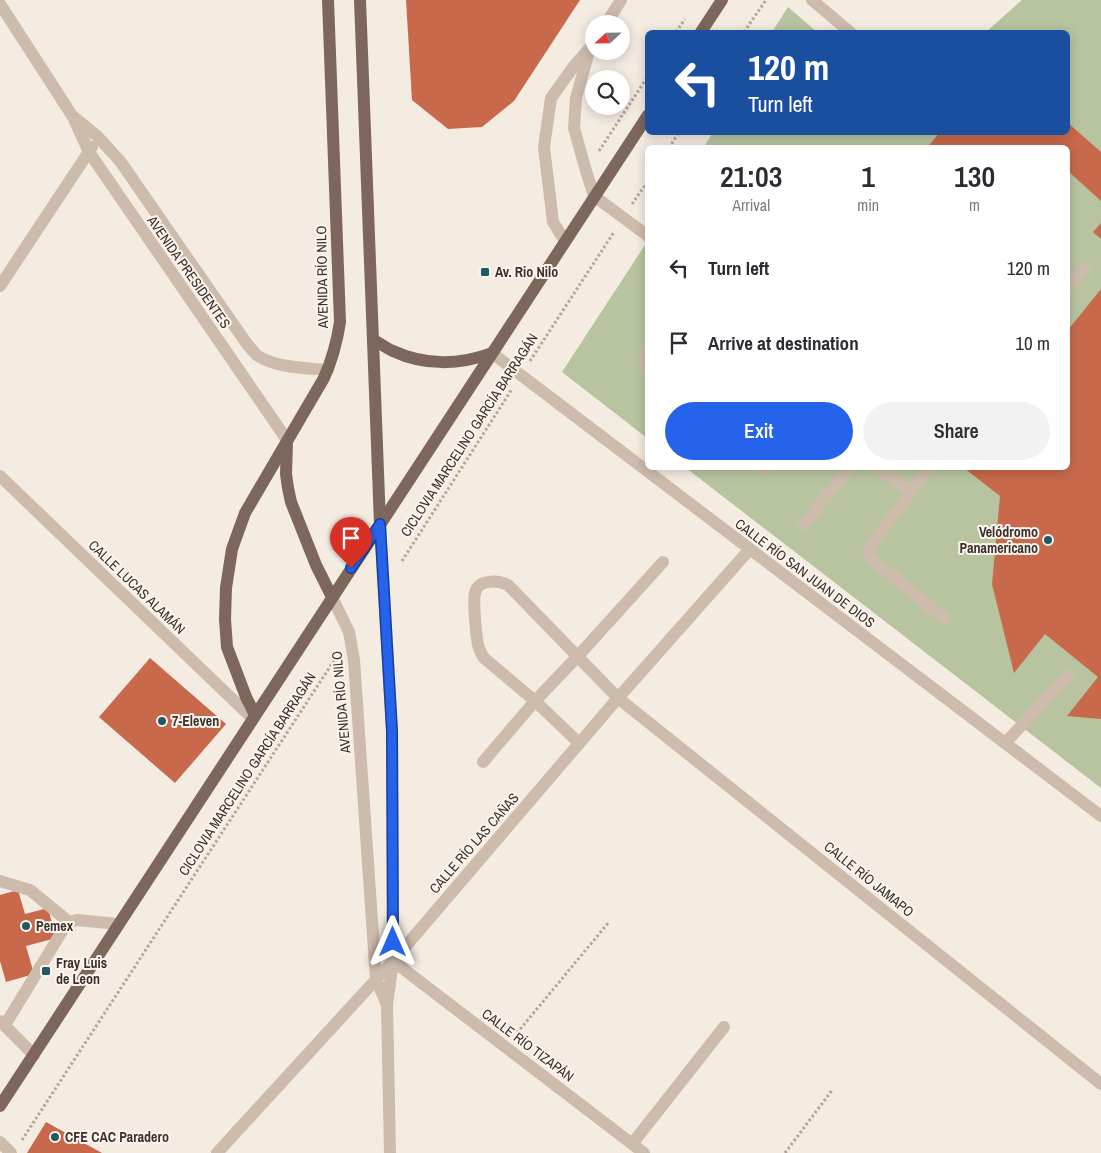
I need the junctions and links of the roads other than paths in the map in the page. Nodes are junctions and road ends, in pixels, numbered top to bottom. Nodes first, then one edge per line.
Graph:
1 (328, 0) edge
2 (360, 0) edge
3 (621, 0) edge
4 (722, 0) edge
5 (812, 0) edge
6 (0, 4) edge
7 (612, 15) edge
8 (702, 30) edge
9 (848, 30) edge
10 (585, 53) edge
11 (587, 60) edge
12 (73, 117) junction
13 (645, 120) edge
14 (98, 137) junction
15 (89, 152) junction
16 (594, 196) junction
17 (645, 234) edge
18 (565, 241) junction
19 (1084, 269) dead end
20 (0, 286) edge
21 (1070, 287) edge
22 (373, 340) junction
23 (492, 353) junction
24 (328, 370) junction
25 (287, 440) junction
26 (645, 469) edge
27 (646, 470) edge
28 (848, 470) edge
29 (881, 470) edge
30 (928, 470) edge
31 (0, 476) edge
32 (911, 492) junction
33 (380, 524) junction
34 (804, 524) dead end
35 (750, 549) junction
36 (664, 562) dead end
37 (332, 597) junction
38 (945, 620) dead end
39 (578, 656) junction
40 (1068, 676) dead end
41 (618, 698) junction
42 (535, 700) junction
43 (254, 717) junction
44 (580, 743) junction
45 (1005, 743) junction
46 (484, 762) dead end
47 (1101, 816) edge
48 (0, 881) edge
49 (68, 922) junction
50 (118, 924) junction
51 (393, 961) junction
52 (376, 979) junction
53 (387, 1005) junction
54 (2, 1023) edge
55 (724, 1027) dead end
56 (34, 1055) junction
57 (1101, 1084) edge
58 (0, 1106) edge
59 (0, 1142) edge
60 (632, 1144) junction
61 (15, 1149) edge
62 (217, 1153) edge
63 (390, 1153) edge
64 (644, 1153) edge

1 - 24 main road, AVENIDA RÍO NILO
2 - 22 main road, AVENIDA RÍO NILO
3 - 7 street
4 - 8 main road
5 - 9 street
6 - 12 street, AVENIDA PRESIDENTES
10 - 18 street
11 - 16 street
12 - 14 street, AVENIDA PRESIDENTES
12 - 15 street, AVENIDA PRESIDENTES
13 - 16 main road
14 - 15 street
14 - 24 street, AVENIDA PRESIDENTES
15 - 20 street
15 - 25 street, AVENIDA PRESIDENTES
16 - 17 street
16 - 18 main road
18 - 23 main road
19 - 21 street
22 - 23 main road
22 - 33 main road, AVENIDA RÍO NILO
23 - 26 street, CALLE RÍO SAN JUAN DE DIOS
23 - 33 main road
24 - 25 main road, AVENIDA RÍO NILO
25 - 37 main road, AVENIDA RÍO NILO
25 - 43 main road
27 - 35 street, CALLE RÍO SAN JUAN DE DIOS
28 - 34 street
29 - 32 street
30 - 32 street
31 - 43 street, CALLE LUCAS ALAMÁN
32 - 38 street
33 - 37 main road
33 - 51 street, AVENIDA RÍO NILO
35 - 41 street, CALLE RÍO LAS CAÑAS
35 - 45 street, CALLE RÍO SAN JUAN DE DIOS
36 - 39 street
37 - 43 main road
37 - 52 street, AVENIDA RÍO NILO
39 - 41 street, CALLE RÍO JAMAPO
39 - 42 street
39 - 42 street, CALLE RÍO JAMAPO
40 - 45 street
41 - 44 street, CALLE RÍO LAS CAÑAS
41 - 57 street, CALLE RÍO JAMAPO
42 - 44 street
42 - 46 street
43 - 50 main road
44 - 51 street, CALLE RÍO LAS CAÑAS
45 - 47 street, CALLE RÍO SAN JUAN DE DIOS
48 - 49 street
49 - 50 street
49 - 54 street
50 - 56 main road
51 - 52 street, CALLE RÍO LAS CAÑAS
51 - 53 street, AVENIDA RÍO NILO
51 - 60 street, CALLE RÍO TIZAPÁN
52 - 53 street, AVENIDA RÍO NILO
52 - 62 street, CALLE RÍO LAS CAÑAS
53 - 63 street, AVENIDA RÍO NILO
54 - 56 street
55 - 60 street
56 - 58 main road
59 - 61 street
60 - 64 street, CALLE RÍO TIZAPÁN

